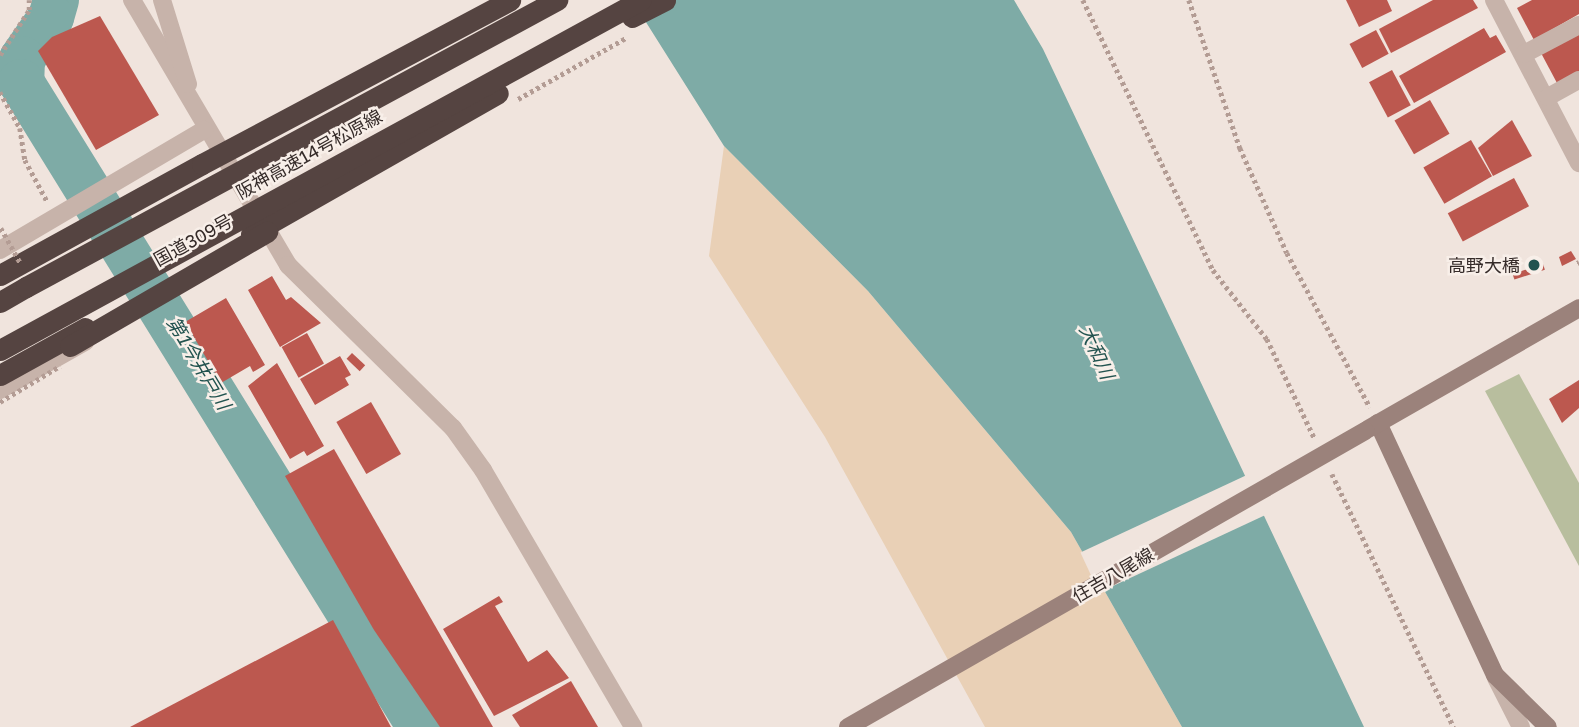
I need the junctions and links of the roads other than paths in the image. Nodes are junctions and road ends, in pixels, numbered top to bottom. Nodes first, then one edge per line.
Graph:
1 (132, 0) edge
2 (162, 0) edge
3 (510, 0) edge
4 (557, 0) edge
5 (642, 0) edge
6 (664, 0) edge
7 (1494, 0) edge
8 (1579, 25) edge
9 (1524, 54) junction
10 (1579, 80) edge
11 (1548, 97) junction
12 (446, 105) junction
13 (204, 130) junction
14 (1579, 162) edge
15 (273, 235) junction
16 (0, 250) edge
17 (0, 275) edge
18 (0, 301) edge
19 (1579, 308) edge
20 (0, 350) edge
21 (0, 375) edge
22 (0, 387) edge
23 (1371, 427) junction
24 (1495, 675) junction
25 (633, 727) edge
26 (848, 727) edge
27 (1521, 727) edge
28 (1548, 727) edge

1 - 13 street
2 - 13 street
3 - 17 highway, bridge
4 - 18 highway, 阪神高速14号松原線, bridge
5 - 12 highway, 阪神高速14号松原線, bridge
6 - 21 highway, 国道309号, bridge
7 - 9 street
8 - 9 street
9 - 11 street
10 - 11 street
11 - 14 street
12 - 20 highway, 阪神高速14号松原線, bridge
12 - 22 highway, bridge
13 - 15 street
13 - 16 street
15 - 22 street
15 - 25 street
19 - 23 main road, 住吉八尾線
23 - 24 main road
23 - 26 main road, 住吉八尾線, bridge
24 - 27 street
24 - 28 main road

